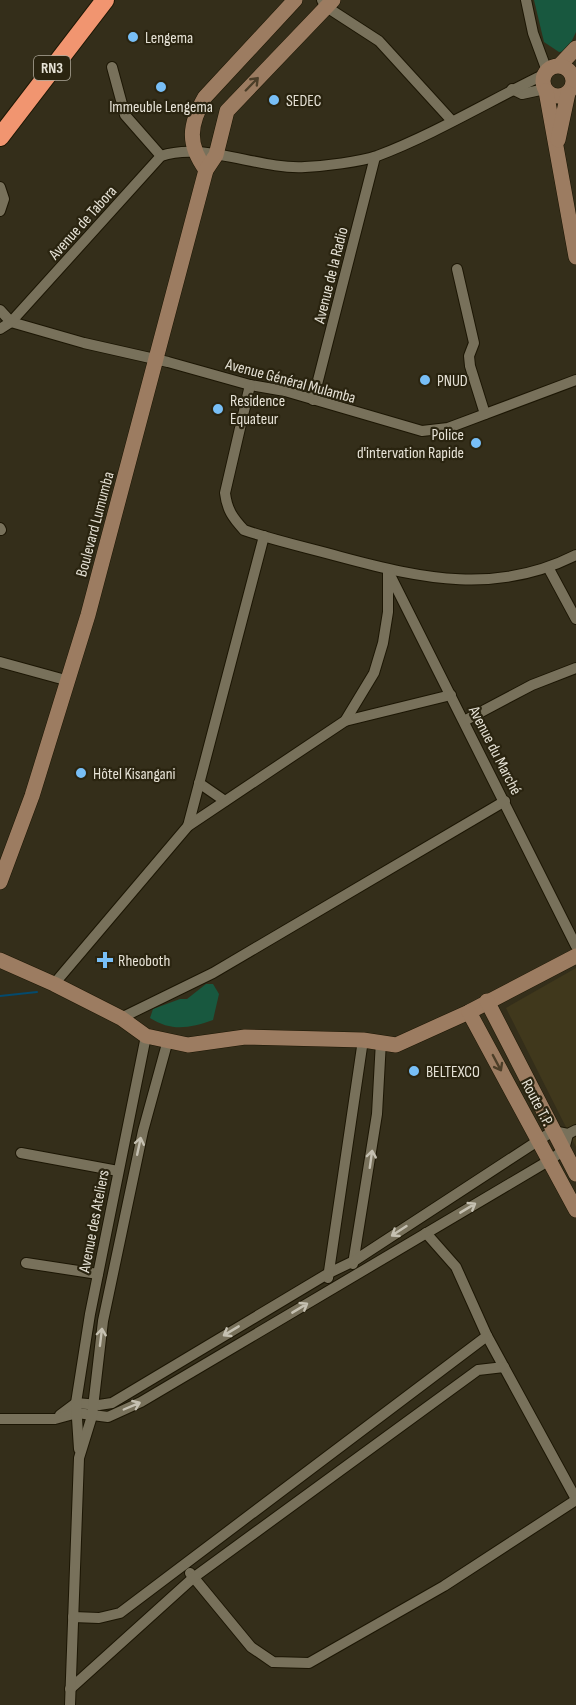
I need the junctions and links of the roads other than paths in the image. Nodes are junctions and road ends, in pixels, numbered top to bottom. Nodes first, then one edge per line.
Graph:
1 (105, 0) edge
2 (295, 0) edge
3 (526, 0) edge
4 (327, 2) edge
5 (576, 48) edge
6 (112, 67) dead end
7 (562, 78) edge
8 (205, 97) junction
9 (228, 111) junction
10 (452, 121) junction
11 (0, 137) edge
12 (556, 148) junction
13 (193, 153) junction
14 (216, 155) junction
15 (161, 156) junction
16 (375, 157) junction
17 (206, 170) junction
18 (0, 187) edge
19 (0, 211) edge
20 (576, 256) edge
21 (457, 269) dead end
22 (0, 309) edge
23 (11, 322) junction
24 (0, 329) edge
25 (157, 361) junction
26 (576, 380) edge
27 (250, 385) junction
28 (313, 400) junction
29 (485, 414) junction
30 (264, 536) junction
31 (576, 555) edge
32 (549, 568) junction
33 (388, 570) junction
34 (576, 619) edge
35 (0, 662) edge
36 (576, 668) edge
37 (69, 681) junction
38 (451, 695) junction
39 (345, 721) junction
40 (464, 721) junction
41 (199, 783) junction
42 (225, 801) junction
43 (505, 801) junction
44 (188, 825) junction
45 (0, 882) edge
46 (576, 946) edge
47 (576, 956) edge
48 (0, 960) edge
49 (54, 984) junction
50 (487, 1001) junction
51 (469, 1012) junction
52 (121, 1018) junction
53 (146, 1036) junction
54 (168, 1040) junction
55 (363, 1040) junction
56 (381, 1041) junction
57 (566, 1132) edge
58 (538, 1140) junction
59 (564, 1150) junction
60 (21, 1153) dead end
61 (550, 1160) junction
62 (118, 1172) junction
63 (576, 1174) edge
64 (576, 1210) edge
65 (426, 1233) junction
66 (354, 1261) junction
67 (26, 1263) dead end
68 (329, 1273) junction
69 (98, 1274) junction
70 (350, 1279) junction
71 (326, 1293) junction
72 (487, 1336) junction
73 (504, 1367) junction
74 (405, 1399) junction
75 (76, 1408) junction
76 (92, 1410) junction
77 (413, 1418) junction
78 (0, 1419) edge
79 (80, 1458) junction
80 (576, 1499) edge
81 (184, 1566) junction
82 (193, 1578) junction
83 (73, 1617) junction
84 (70, 1689) junction
85 (70, 1705) edge

1 - 11 highway, RN3
2 - 8 street
3 - 7 street
9 -> 4 street, Boulevard Lumumba
4 - 10 street
5 - 7 street
6 - 15 street
7 - 10 street
7 - 12 street
7 - 12 street
8 - 9 street
8 - 13 street
9 - 14 street, Boulevard Lumumba
10 - 16 street
12 - 20 street
13 - 14 street
13 - 15 street
13 - 17 street
14 - 16 street
14 - 17 street, Boulevard Lumumba
15 - 23 street, Avenue de Tabora
16 - 28 street, Avenue de la Radio
17 - 25 street, Boulevard Lumumba
18 - 19 street
21 - 29 street
22 - 23 street
23 - 24 street, Avenue de Tabora
23 - 25 street, Avenue Général Mulamba
25 - 27 street, Avenue Général Mulamba
25 - 37 street, Boulevard Lumumba
26 - 29 street, Avenue Général Mulamba
27 - 28 street, Avenue Général Mulamba
27 - 30 street
28 - 29 street, Avenue Général Mulamba
30 - 33 street
30 - 41 street
31 - 32 street
32 - 33 street
32 - 34 street
33 - 38 street, Avenue du Marché
33 - 39 street
35 - 37 street
36 - 40 street
37 - 45 street, Boulevard Lumumba
38 - 39 street
38 - 40 street, Avenue du Marché
39 - 42 street
40 - 43 street, Avenue du Marché
41 - 42 street
41 - 44 street
42 - 44 street
43 - 46 street, Avenue du Marché
43 - 52 street
44 - 49 street
47 - 50 street
48 - 49 street
49 - 52 street
50 - 51 street
50 - 57 street, Route T.P.
51 - 56 street
51 -> 58 street, Route T.P.
52 - 53 street
53 - 54 street
53 - 62 street, Avenue des Ateliers
54 - 55 street
76 -> 54 street
55 - 56 street
55 - 68 street
66 -> 56 street
57 - 58 street
57 - 59 street, Route T.P.
58 - 61 street, Route T.P.
58 -> 66 street
59 - 61 street
59 - 63 street, Route T.P.
60 - 62 street
61 - 64 street, Route T.P.
65 -> 61 street
62 - 69 street, Avenue des Ateliers
65 - 70 street
65 - 72 street
66 - 68 street
66 - 70 street
67 - 69 street
68 - 71 street
68 -> 76 street
69 - 75 street, Avenue des Ateliers
70 - 71 street
76 -> 71 street
72 - 73 street
72 - 74 street
73 - 77 street
73 - 80 street
74 - 77 street
74 - 81 street
75 - 76 street
75 - 78 street
75 - 79 street, Avenue des Ateliers
76 - 79 street
77 - 82 street
79 - 83 street
80 - 82 street
81 - 82 street
81 - 83 street
82 - 84 street
83 - 84 street
84 - 85 street

